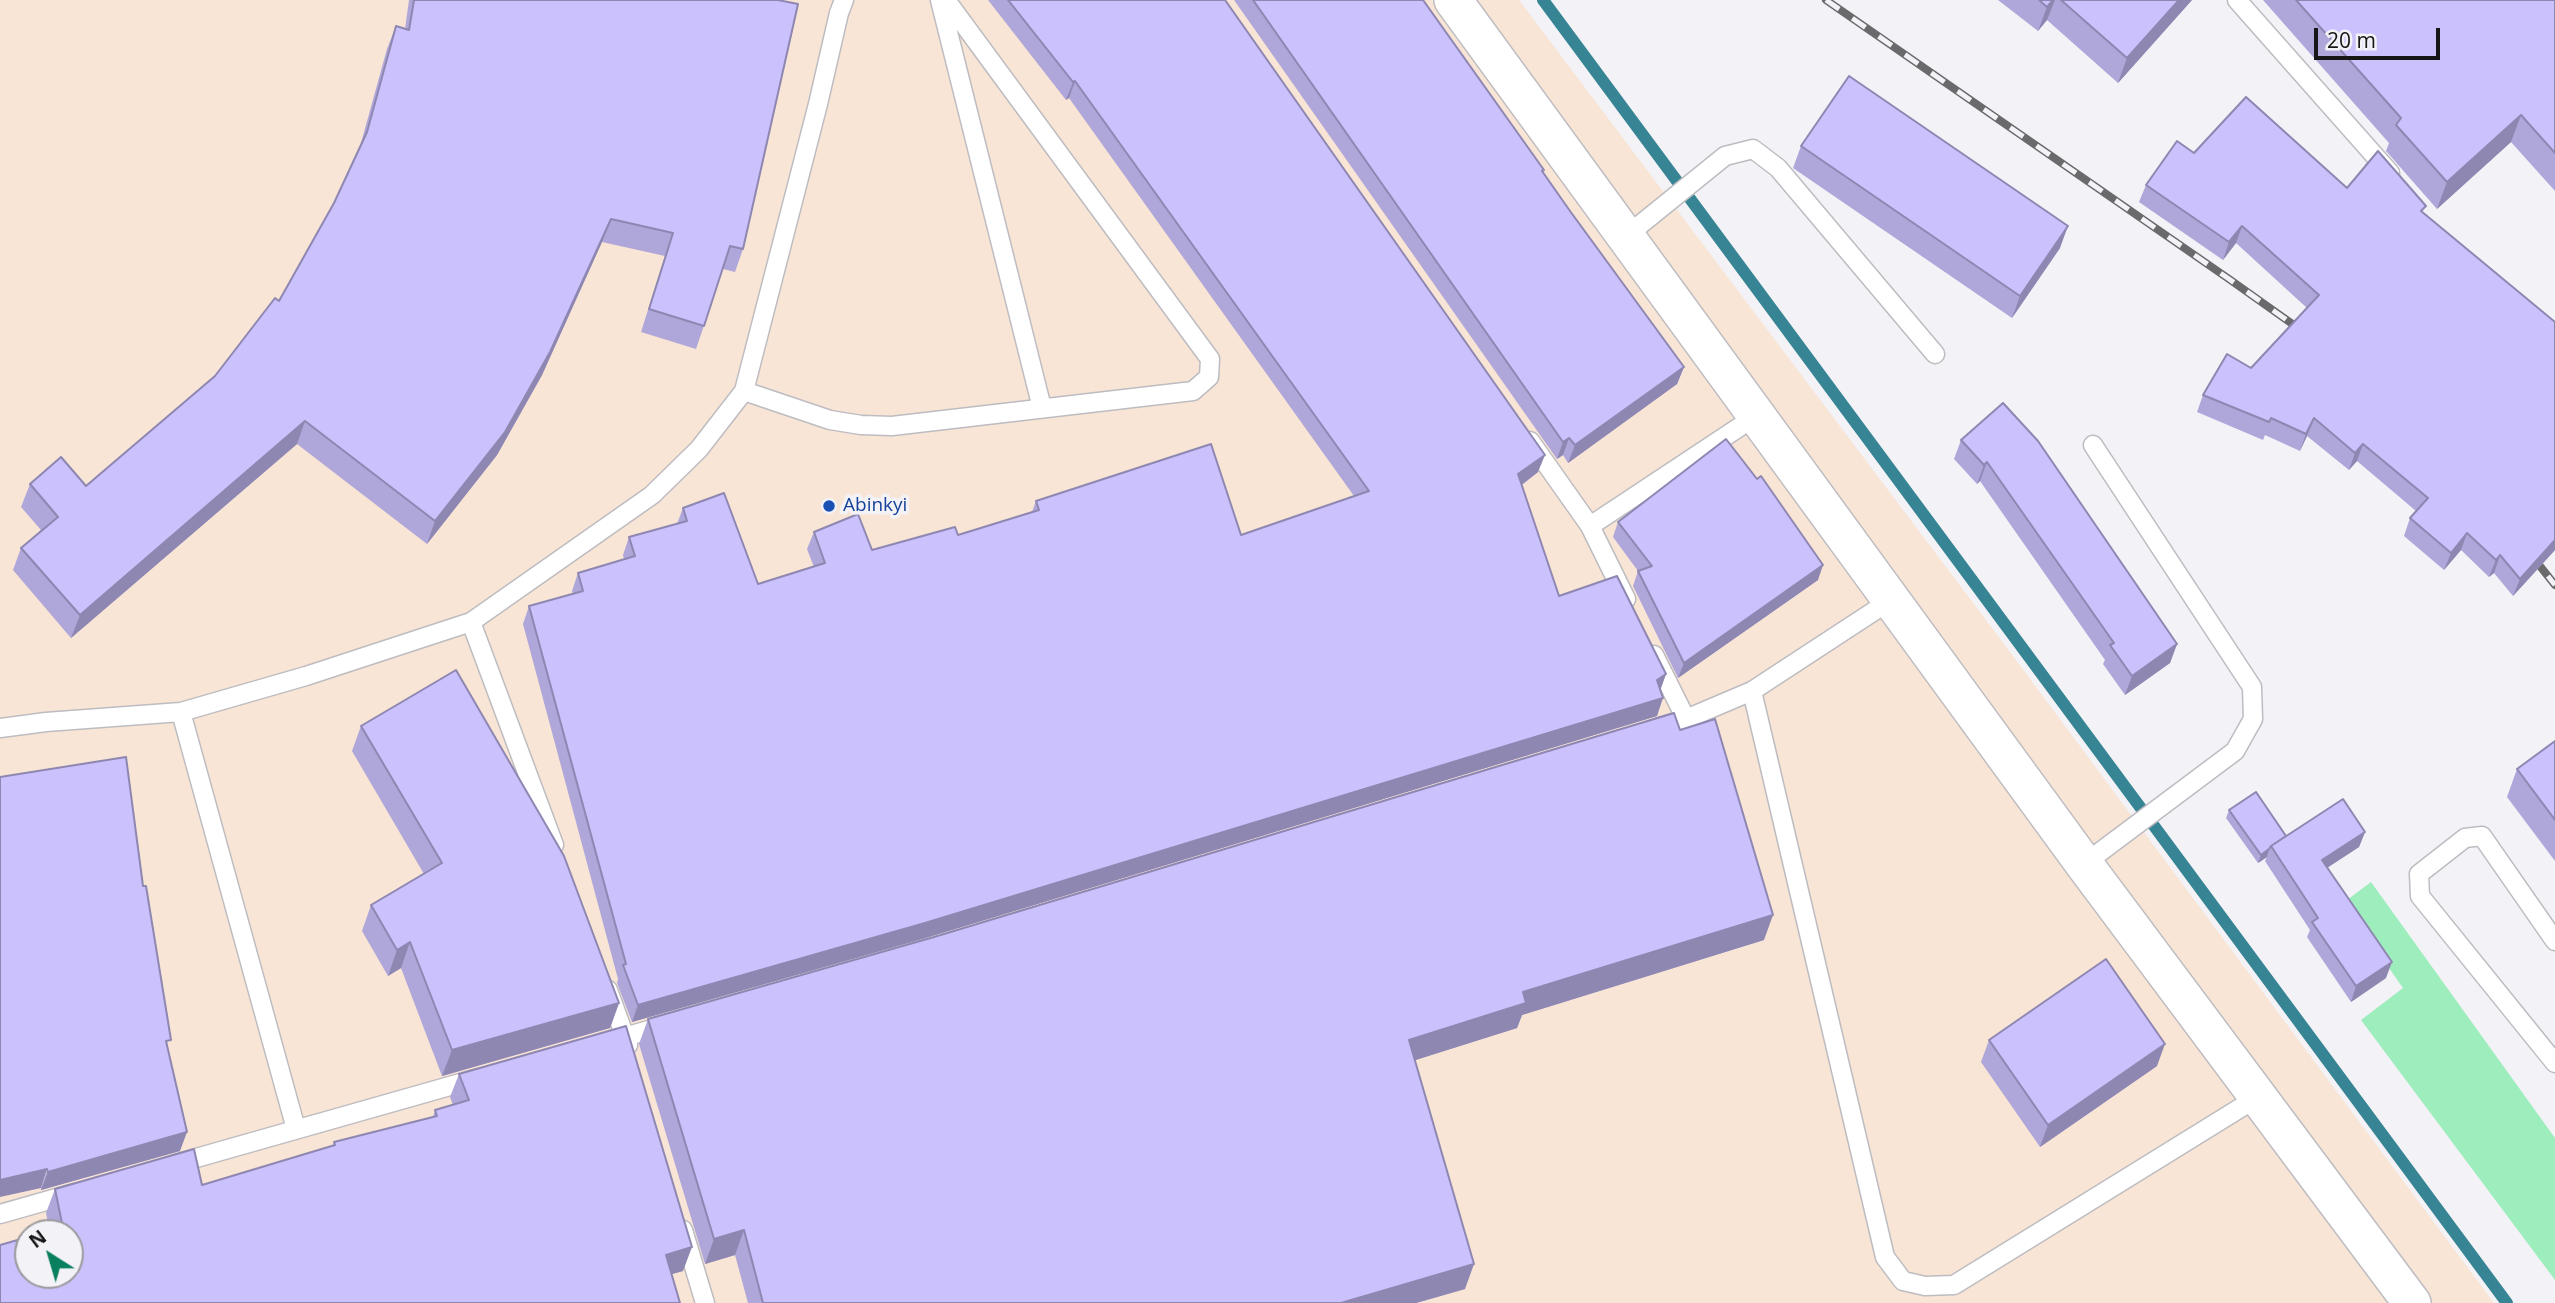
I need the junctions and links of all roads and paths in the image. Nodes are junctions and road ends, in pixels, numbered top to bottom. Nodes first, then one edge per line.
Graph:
1 (844, 0) edge
2 (940, 0) edge
3 (946, 0) edge
4 (1453, 0) edge
5 (2236, 0) edge
6 (2402, 187) edge
7 (1625, 237) junction
8 (1935, 354) dead end
9 (744, 391) junction
10 (1042, 408) junction
11 (1756, 416) junction
12 (1518, 423) edge
13 (2093, 445) dead end
14 (1590, 526) junction
15 (1891, 600) junction
16 (1632, 610) edge
17 (471, 622) junction
18 (1644, 634) edge
19 (1752, 691) junction
20 (181, 712) junction
21 (1686, 719) junction
22 (0, 729) edge
23 (1633, 735) edge
24 (558, 855) edge
25 (2084, 864) junction
26 (2555, 942) edge
27 (601, 972) edge
28 (690, 1018) edge
29 (625, 1037) junction
30 (586, 1048) edge
31 (633, 1063) edge
32 (2555, 1063) edge
33 (494, 1073) edge
34 (2258, 1097) junction
35 (296, 1129) junction
36 (155, 1170) edge
37 (90, 1188) edge
38 (677, 1210) edge
39 (0, 1214) edge
40 (705, 1303) edge
41 (2412, 1303) edge

1 - 9 lane
2 - 10 lane
3 - 10 lane
4 - 7 street
5 - 6 lane
7 - 8 lane
7 - 11 street
9 - 10 lane
9 - 17 lane
11 - 14 lane
11 - 15 street
12 - 14 lane
13 - 25 lane
14 - 16 lane
15 - 19 lane
15 - 25 street
17 - 20 lane
17 - 24 lane
18 - 21 lane
19 - 21 lane
19 - 34 lane
20 - 22 lane
20 - 35 lane
21 - 23 lane
25 - 34 street
26 - 32 lane
27 - 29 lane
28 - 29 lane
29 - 30 lane
29 - 31 lane
33 - 35 lane
34 - 41 street
35 - 36 lane
37 - 39 lane
38 - 40 lane

